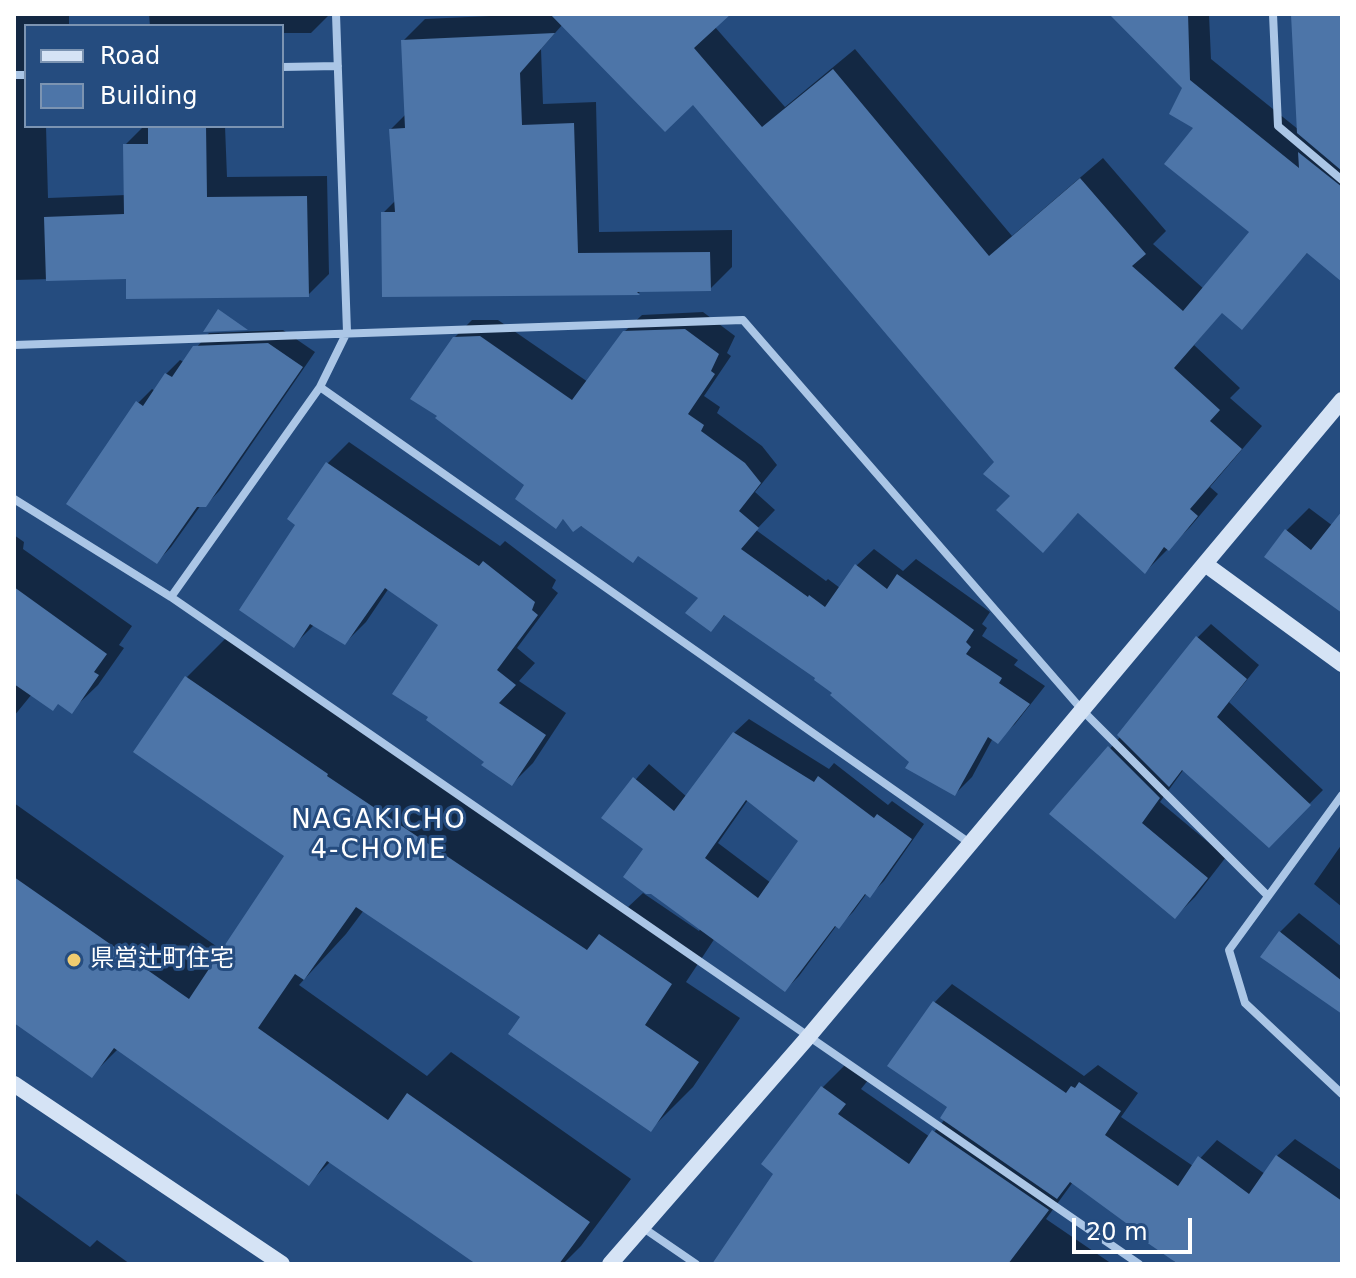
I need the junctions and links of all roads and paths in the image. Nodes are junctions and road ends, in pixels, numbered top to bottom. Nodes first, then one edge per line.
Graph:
1 (336, 14) edge
2 (1273, 14) edge
3 (338, 66) junction
4 (284, 67) edge
5 (1342, 180) edge
6 (347, 332) junction
7 (14, 345) edge
8 (320, 387) junction
9 (1342, 400) edge
10 (14, 499) edge
11 (1205, 564) junction
12 (171, 597) junction
13 (1342, 664) edge
14 (1083, 711) junction
15 (1342, 795) edge
16 (971, 844) junction
17 (1268, 896) junction
18 (809, 1036) junction
19 (14, 1084) edge
20 (1342, 1094) edge
21 (642, 1227) junction
22 (282, 1264) edge
23 (610, 1264) edge
24 (696, 1264) edge
25 (1139, 1264) edge

1 - 3 street
2 - 5 street
3 - 4 street
3 - 6 street
6 - 7 street
6 - 8 street
6 - 14 street
8 - 12 street
8 - 16 street
9 - 11 street
10 - 12 street
11 - 13 street
11 - 14 street
12 - 18 street
14 - 16 street
14 - 17 street
15 - 17 street
16 - 18 street
17 - 20 street
18 - 21 street
18 - 25 street
19 - 22 street
21 - 23 street
21 - 24 street

